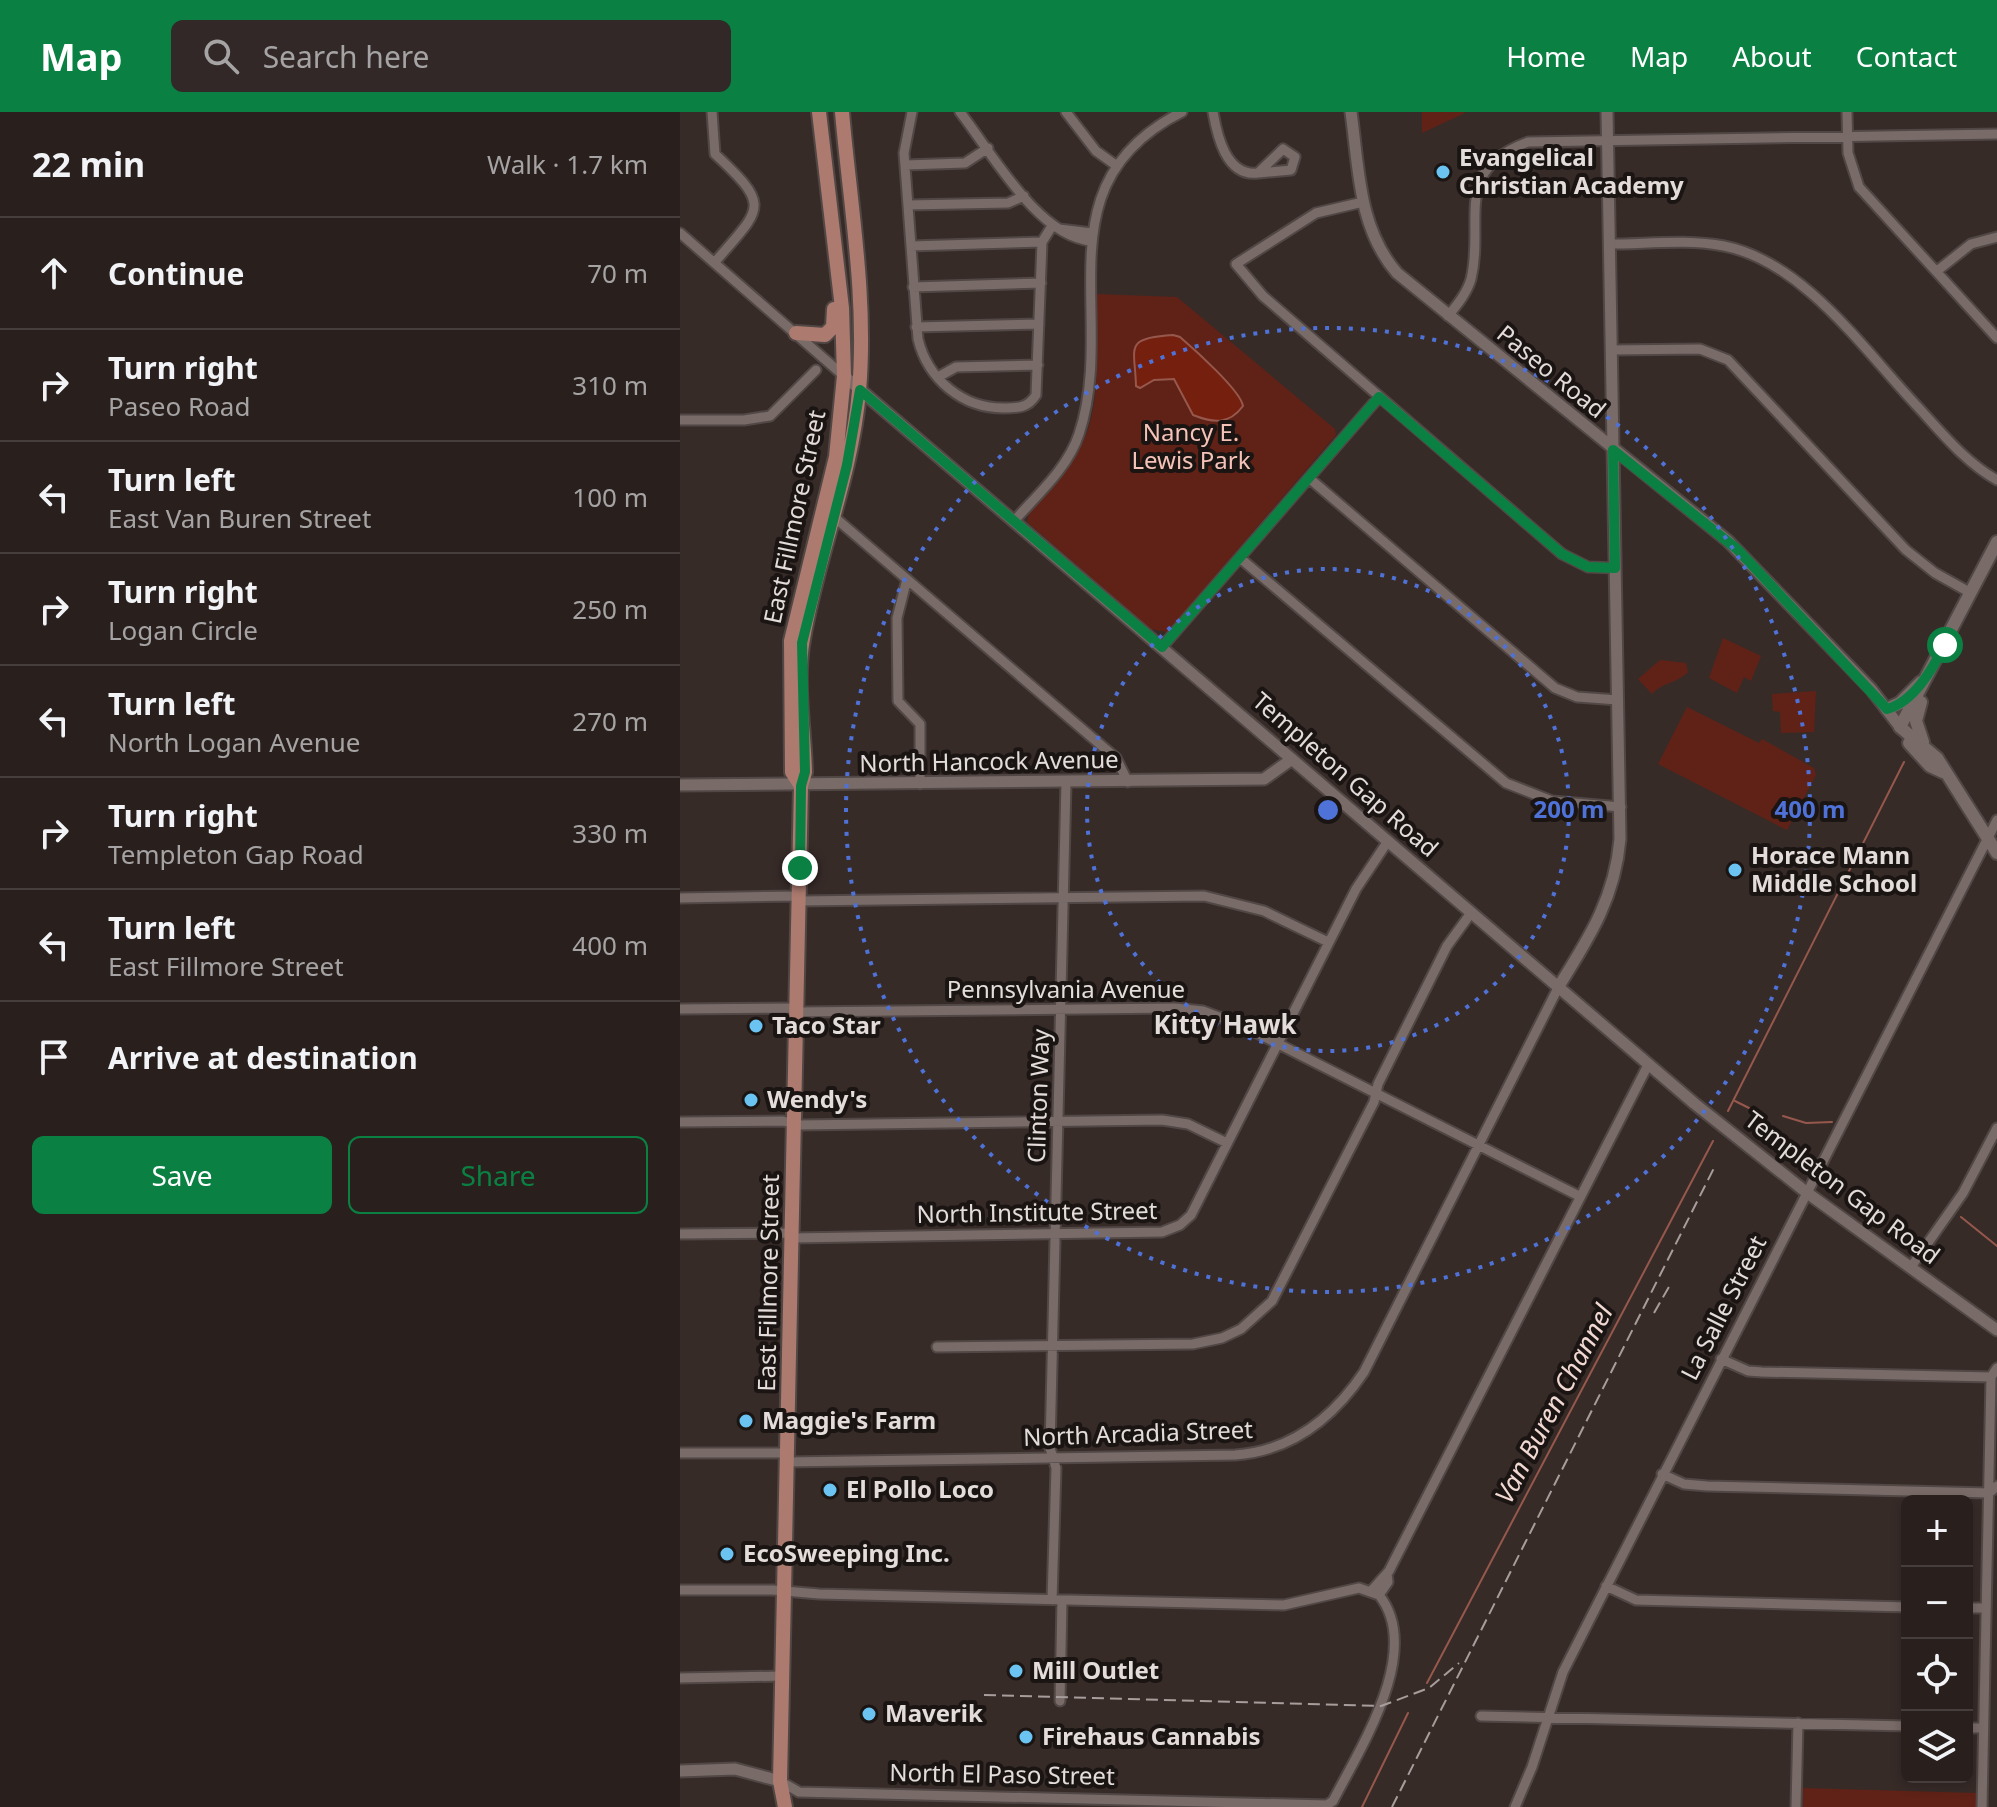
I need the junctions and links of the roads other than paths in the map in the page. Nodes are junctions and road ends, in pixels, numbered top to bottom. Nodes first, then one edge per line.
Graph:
1 (712, 112) edge
2 (819, 112) edge
3 (842, 112) edge
4 (912, 112) edge
5 (960, 112) edge
6 (1066, 112) edge
7 (1182, 112) edge
8 (1213, 112) edge
9 (1351, 112) edge
10 (1607, 112) edge
11 (1847, 112) edge
12 (1997, 134) edge
13 (1848, 137) junction
14 (1607, 140) junction
15 (988, 148) junction
16 (905, 165) junction
17 (1117, 166) junction
18 (1258, 173) dead end
19 (1024, 196) junction
20 (1363, 202) junction
21 (908, 205) junction
22 (1056, 227) junction
23 (680, 233) edge
24 (1092, 237) junction
25 (1997, 237) edge
26 (1042, 242) junction
27 (1609, 244) junction
28 (911, 246) junction
29 (715, 262) junction
30 (837, 265) junction
31 (1937, 271) junction
32 (1041, 283) junction
33 (913, 287) junction
34 (1448, 316) junction
35 (1039, 324) junction
36 (916, 327) junction
37 (796, 333) junction
38 (1997, 338) edge
39 (1611, 350) junction
40 (1038, 365) junction
41 (816, 370) dead end
42 (844, 376) junction
43 (938, 377) junction
44 (860, 390) junction
45 (1379, 397) junction
46 (680, 420) edge
47 (1613, 450) junction
48 (1309, 478) junction
49 (1997, 480) edge
50 (833, 516) junction
51 (1014, 521) junction
52 (1997, 542) edge
53 (1240, 558) junction
54 (1615, 568) junction
55 (907, 579) junction
56 (1971, 593) junction
57 (1162, 647) junction
58 (1930, 675) junction
59 (1921, 691) junction
60 (1618, 700) junction
61 (1887, 709) junction
62 (1900, 727) junction
63 (1933, 753) junction
64 (1292, 759) junction
65 (1943, 772) junction
66 (1128, 782) junction
67 (1066, 783) junction
68 (920, 784) junction
69 (680, 785) edge
70 (801, 786) junction
71 (1621, 807) junction
72 (1997, 820) edge
73 (1989, 837) junction
74 (1388, 841) junction
75 (1997, 853) edge
76 (1063, 897) junction
77 (680, 898) edge
78 (800, 898) junction
79 (1471, 913) junction
80 (1328, 942) junction
81 (1559, 986) junction
82 (680, 1009) edge
83 (797, 1010) junction
84 (1061, 1010) junction
85 (1278, 1044) junction
86 (1648, 1065) junction
87 (1376, 1093) junction
88 (1058, 1121) junction
89 (680, 1122) edge
90 (794, 1124) junction
91 (1997, 1128) edge
92 (1227, 1143) junction
93 (1478, 1145) junction
94 (1806, 1192) junction
95 (1579, 1196) junction
96 (1055, 1233) junction
97 (680, 1234) edge
98 (792, 1235) junction
99 (1911, 1267) junction
100 (1997, 1330) edge
101 (937, 1347) dead end
102 (1053, 1347) junction
103 (1721, 1359) junction
104 (1994, 1373) edge
105 (680, 1453) edge
106 (787, 1458) junction
107 (1053, 1458) junction
108 (1662, 1474) junction
109 (1993, 1490) edge
110 (1606, 1586) junction
111 (680, 1590) edge
112 (784, 1591) junction
113 (1375, 1592) junction
114 (1057, 1600) junction
115 (1901, 1607) edge
116 (1973, 1608) edge
117 (1986, 1608) junction
118 (1986, 1631) junction
119 (1997, 1631) edge
120 (782, 1676) junction
121 (680, 1678) edge
122 (1060, 1701) dead end
123 (1481, 1716) dead end
124 (1546, 1718) junction
125 (1798, 1723) junction
126 (1901, 1726) edge
127 (1973, 1728) edge
128 (1983, 1728) junction
129 (680, 1771) edge
130 (780, 1781) junction
131 (1983, 1781) junction
132 (1995, 1781) edge
133 (1327, 1805) edge
134 (773, 1807) edge
135 (785, 1807) edge
136 (1515, 1807) edge
137 (1796, 1807) edge
138 (1982, 1807) edge

1 - 29 street
2 - 30 main road, East Fillmore Street
3 - 44 main road, East Fillmore Street
4 - 16 street
5 - 15 street
6 - 17 street
7 - 17 street
8 - 18 street
9 - 20 street, Paseo Road
10 - 14 street
11 - 13 street
12 - 13 street
13 - 14 street
13 - 31 street
14 - 27 street
14 - 34 street
15 - 16 street
15 - 19 street
16 - 21 street
17 - 24 street
19 - 21 street
19 - 22 street
20 - 34 street, Paseo Road
20 - 45 street
21 - 28 street
22 - 24 street
22 - 26 street
23 - 29 street, Templeton Gap Road
24 - 51 street
25 - 31 street
26 - 28 street
26 - 32 street
27 - 39 street
27 - 49 street
28 - 33 street
29 - 37 street, Templeton Gap Road
30 - 37 main road
30 - 42 main road, East Fillmore Street
31 - 38 street
32 - 33 street
32 - 35 street
33 - 36 street
34 - 47 street, Paseo Road
35 - 36 street
35 - 40 street
36 - 43 street
37 - 42 street, Templeton Gap Road
39 - 47 street
39 - 56 street
40 - 43 street
40 - 43 street
41 - 46 street
42 - 44 street, Templeton Gap Road
42 - 70 main road, East Fillmore Street
44 - 50 main road, East Fillmore Street
44 - 51 street, Templeton Gap Road
45 - 48 street
45 - 54 street
47 - 54 street
47 - 61 street, Paseo Road
48 - 53 street
48 - 60 street
50 - 55 street
50 - 70 main road, East Fillmore Street
51 - 57 street, Templeton Gap Road
52 - 56 main road
53 - 57 street
53 - 71 street
54 - 60 street
55 - 66 street
55 - 68 street
56 - 58 main road
57 - 64 street, Templeton Gap Road
58 - 59 main road
58 - 61 main road
59 - 62 main road
59 - 63 main road
60 - 71 street
61 - 62 street, Paseo Road
62 - 63 main road, Paseo Road
62 - 65 main road, Paseo Road
63 - 65 main road, Paseo Road
64 - 66 street, North Hancock Avenue
64 - 74 street, Templeton Gap Road
65 - 73 main road, Paseo Road
66 - 67 street, North Hancock Avenue
67 - 68 street, North Hancock Avenue
67 - 76 street, Clinton Way
68 - 70 street, North Hancock Avenue
69 - 70 street, North Hancock Avenue
70 - 78 main road, East Fillmore Street
71 - 81 street
72 - 73 street, La Salle Street
73 - 75 main road, Paseo Road
73 - 94 street, La Salle Street
74 - 79 street, Templeton Gap Road
74 - 80 street, North Institute Street
76 - 78 street
76 - 80 street
76 - 84 street, Clinton Way
77 - 78 street
78 - 83 main road, East Fillmore Street
79 - 81 street, Templeton Gap Road
79 - 87 street
80 - 85 street, North Institute Street
81 - 86 street, Templeton Gap Road
81 - 93 street, North Arcadia Street
82 - 83 street, Pennsylvania Avenue
83 - 84 street, Pennsylvania Avenue
83 - 90 main road, East Fillmore Street
84 - 85 street, Pennsylvania Avenue
84 - 88 street, Clinton Way
85 - 87 street, Pennsylvania Avenue
85 - 92 street, North Institute Street
86 - 94 street, Templeton Gap Road
86 - 95 street
87 - 93 street, Pennsylvania Avenue
87 - 102 street
88 - 90 street
88 - 92 street
88 - 96 street, Clinton Way
89 - 90 street
90 - 98 main road, East Fillmore Street
91 - 99 street
92 - 96 street, North Institute Street
93 - 95 street, Pennsylvania Avenue
93 - 107 street, North Arcadia Street
94 - 99 street, Templeton Gap Road
94 - 103 street, La Salle Street
95 - 113 street
96 - 98 street, North Institute Street
96 - 102 street, Clinton Way
97 - 98 street, North Institute Street
98 - 106 main road, East Fillmore Street
99 - 100 street, Templeton Gap Road
101 - 102 street
102 - 107 street, Clinton Way
103 - 104 street
103 - 108 street, La Salle Street
104 - 109 street
105 - 106 street, North Arcadia Street
106 - 107 street, North Arcadia Street
106 - 112 main road, East Fillmore Street
107 - 114 street, Clinton Way
108 - 109 street
108 - 110 street, La Salle Street
109 - 117 street
110 - 115 street
110 - 124 street, La Salle Street
111 - 112 street
112 - 114 street
112 - 120 main road, East Fillmore Street
113 - 114 street
113 - 133 street
114 - 122 street, Clinton Way
116 - 117 street
117 - 118 street
118 - 119 street
118 - 128 street
120 - 121 street
120 - 130 main road, East Fillmore Street
123 - 124 street
124 - 125 street
124 - 136 street, La Salle Street
125 - 126 street
125 - 137 street
127 - 128 street
128 - 131 street
129 - 130 street, North El Paso Street
130 - 133 street, North El Paso Street
130 - 134 main road, East Fillmore Street
130 - 135 main road, East Fillmore Street
131 - 132 street
131 - 138 street

